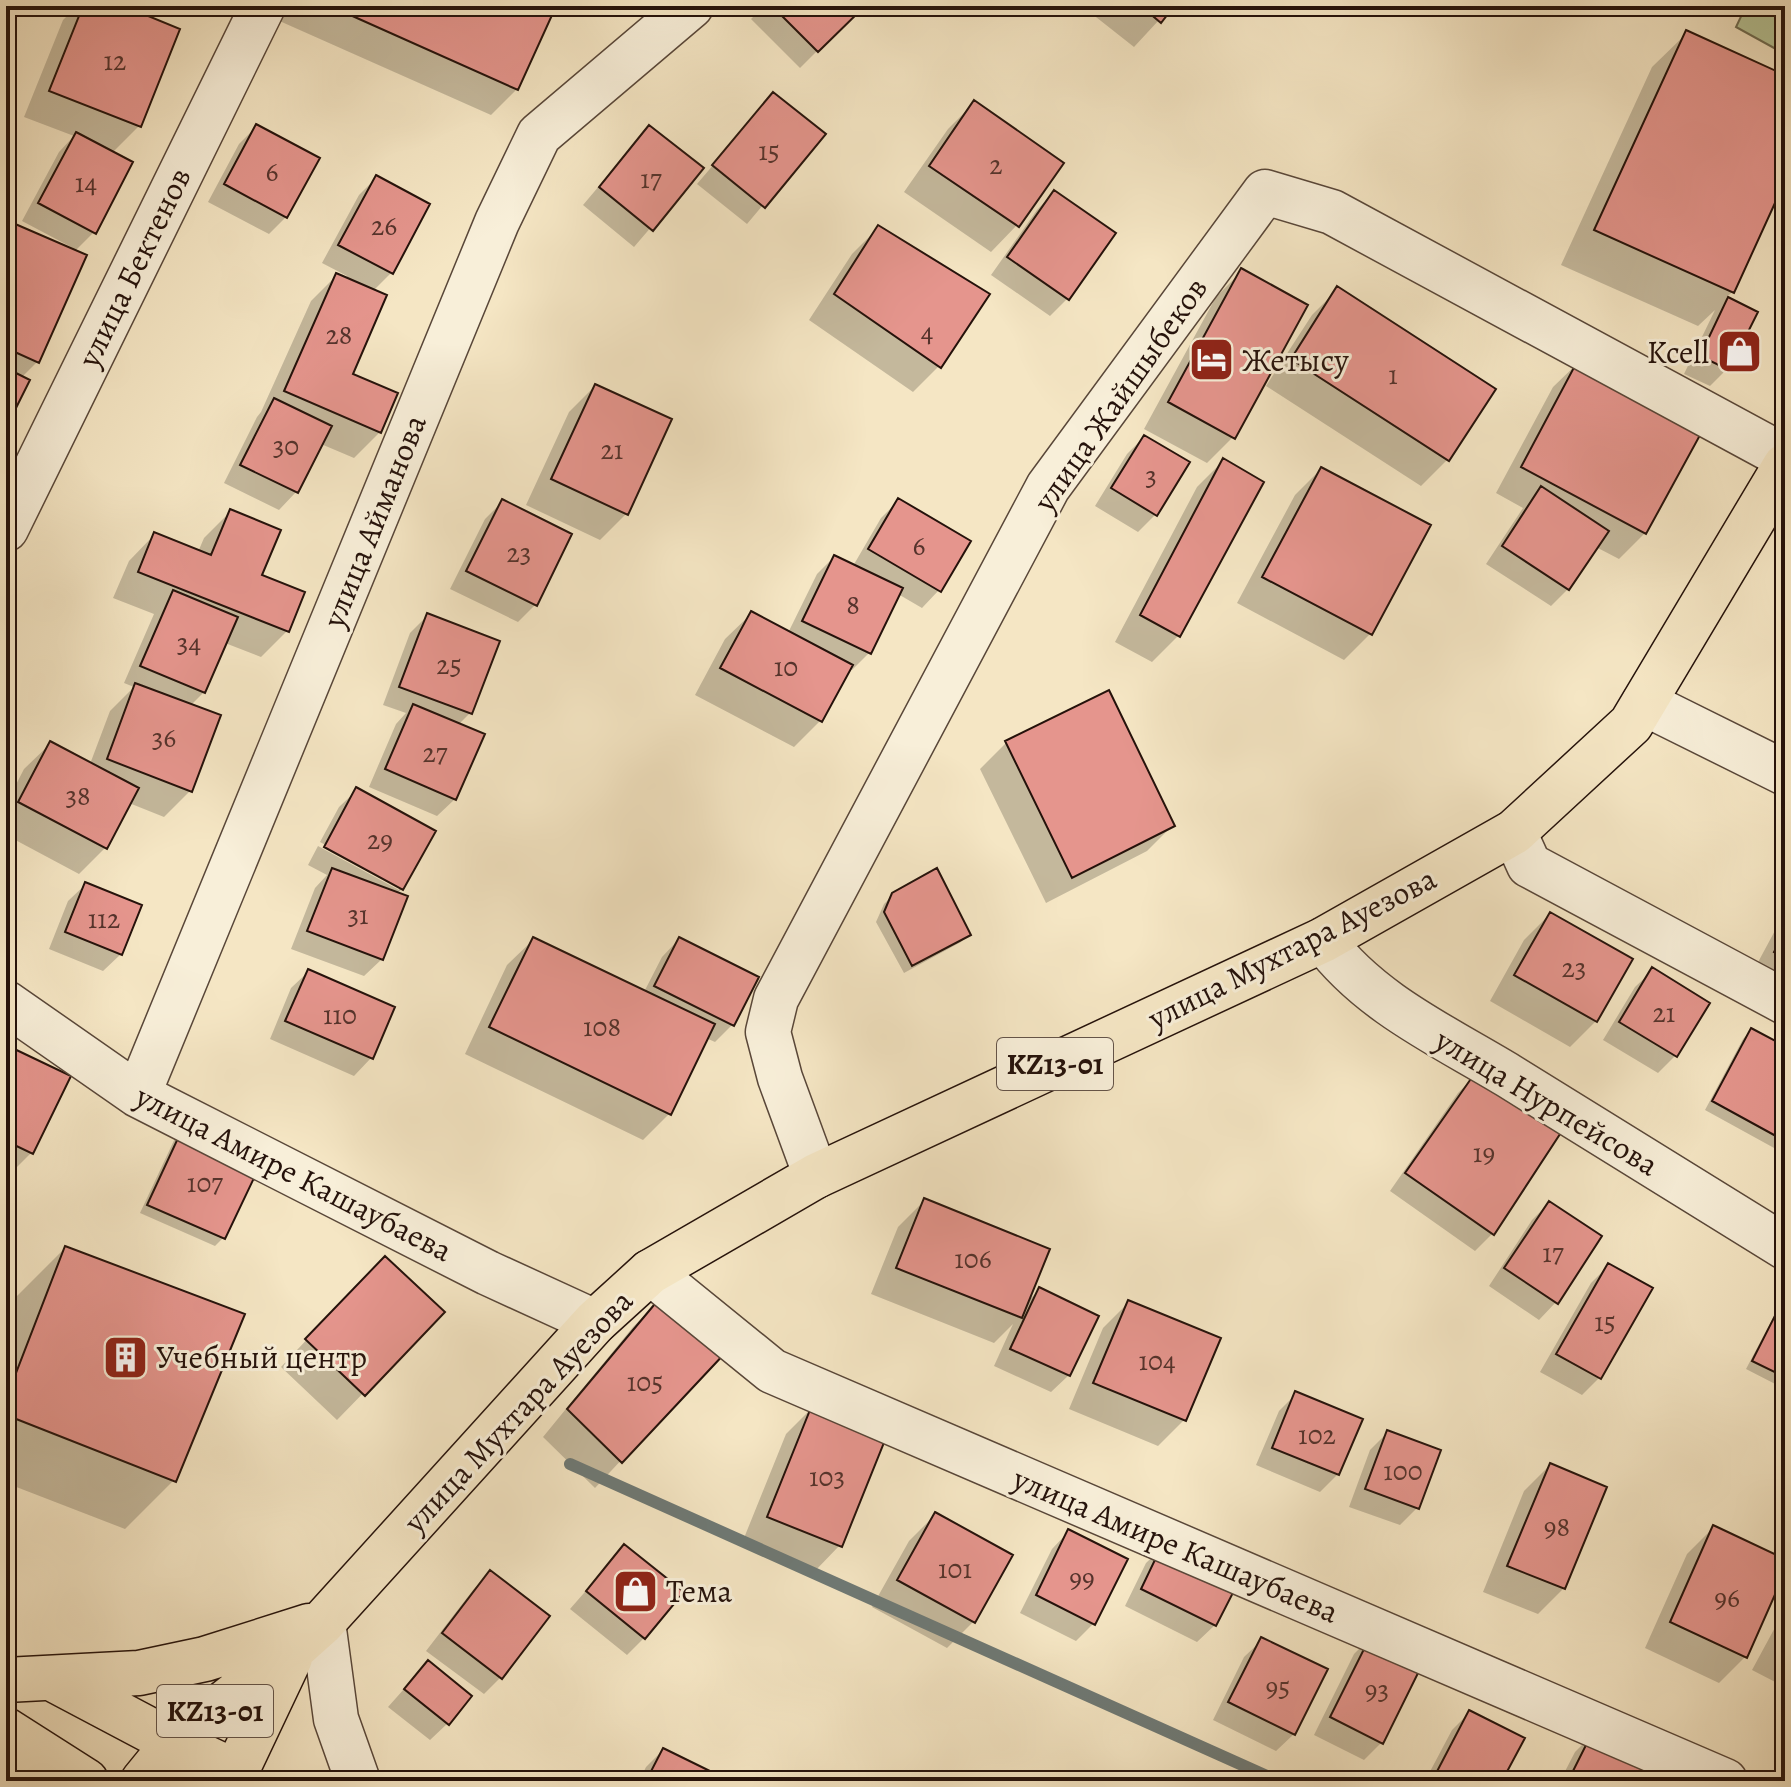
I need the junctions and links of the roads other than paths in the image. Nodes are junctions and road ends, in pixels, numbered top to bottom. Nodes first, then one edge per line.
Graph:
1 (263, 6) edge
2 (691, 6) edge
3 (1785, 457) edge
4 (1785, 466) edge
5 (6, 529) edge
6 (1644, 703) junction
7 (1785, 773) edge
8 (1514, 832) junction
9 (1323, 940) junction
10 (1785, 1002) edge
11 (6, 1003) edge
12 (138, 1095) junction
13 (816, 1176) junction
14 (1785, 1247) edge
15 (650, 1272) junction
16 (595, 1322) junction
17 (309, 1635) junction
18 (51, 1677) junction
19 (6, 1680) edge
20 (6, 1730) edge
21 (174, 1743) junction
22 (6, 1748) edge
23 (242, 1778) edge
24 (22, 1781) edge
25 (86, 1781) edge
26 (143, 1781) edge
27 (358, 1781) edge
28 (1725, 1781) edge

1 - 5 street, улица Бектенов
2 - 12 street, улица Айманова
3 - 13 street, улица Жайшыбеков
4 - 6 main road, улица Мухтара Ауезова / KZ13-01
6 - 7 street
6 - 8 main road, улица Мухтара Ауезова / KZ13-01
8 - 9 main road, улица Мухтара Ауезова / KZ13-01
8 - 10 street
9 - 13 main road, улица Мухтара Ауезова / KZ13-01
9 - 14 street, улица Нурпейсова
11 - 12 street, улица Амире Кашаубаева
12 - 16 street, улица Амире Кашаубаева
13 - 15 main road, улица Мухтара Ауезова / KZ13-01
15 - 16 main road, улица Мухтара Ауезова / KZ13-01
15 - 28 street, улица Амире Кашаубаева
16 - 17 main road, улица Мухтара Ауезова / KZ13-01
17 - 18 main road
17 - 21 main road, улица Мухтара Ауезова / KZ13-01
17 - 23 main road, улица Мухтара Ауезова / KZ13-01
17 - 27 street
18 - 19 main road
18 - 21 main road
20 - 25 main road
21 - 23 main road
21 - 26 main road, улица Мухтара Ауезова / KZ13-01
22 - 24 main road

